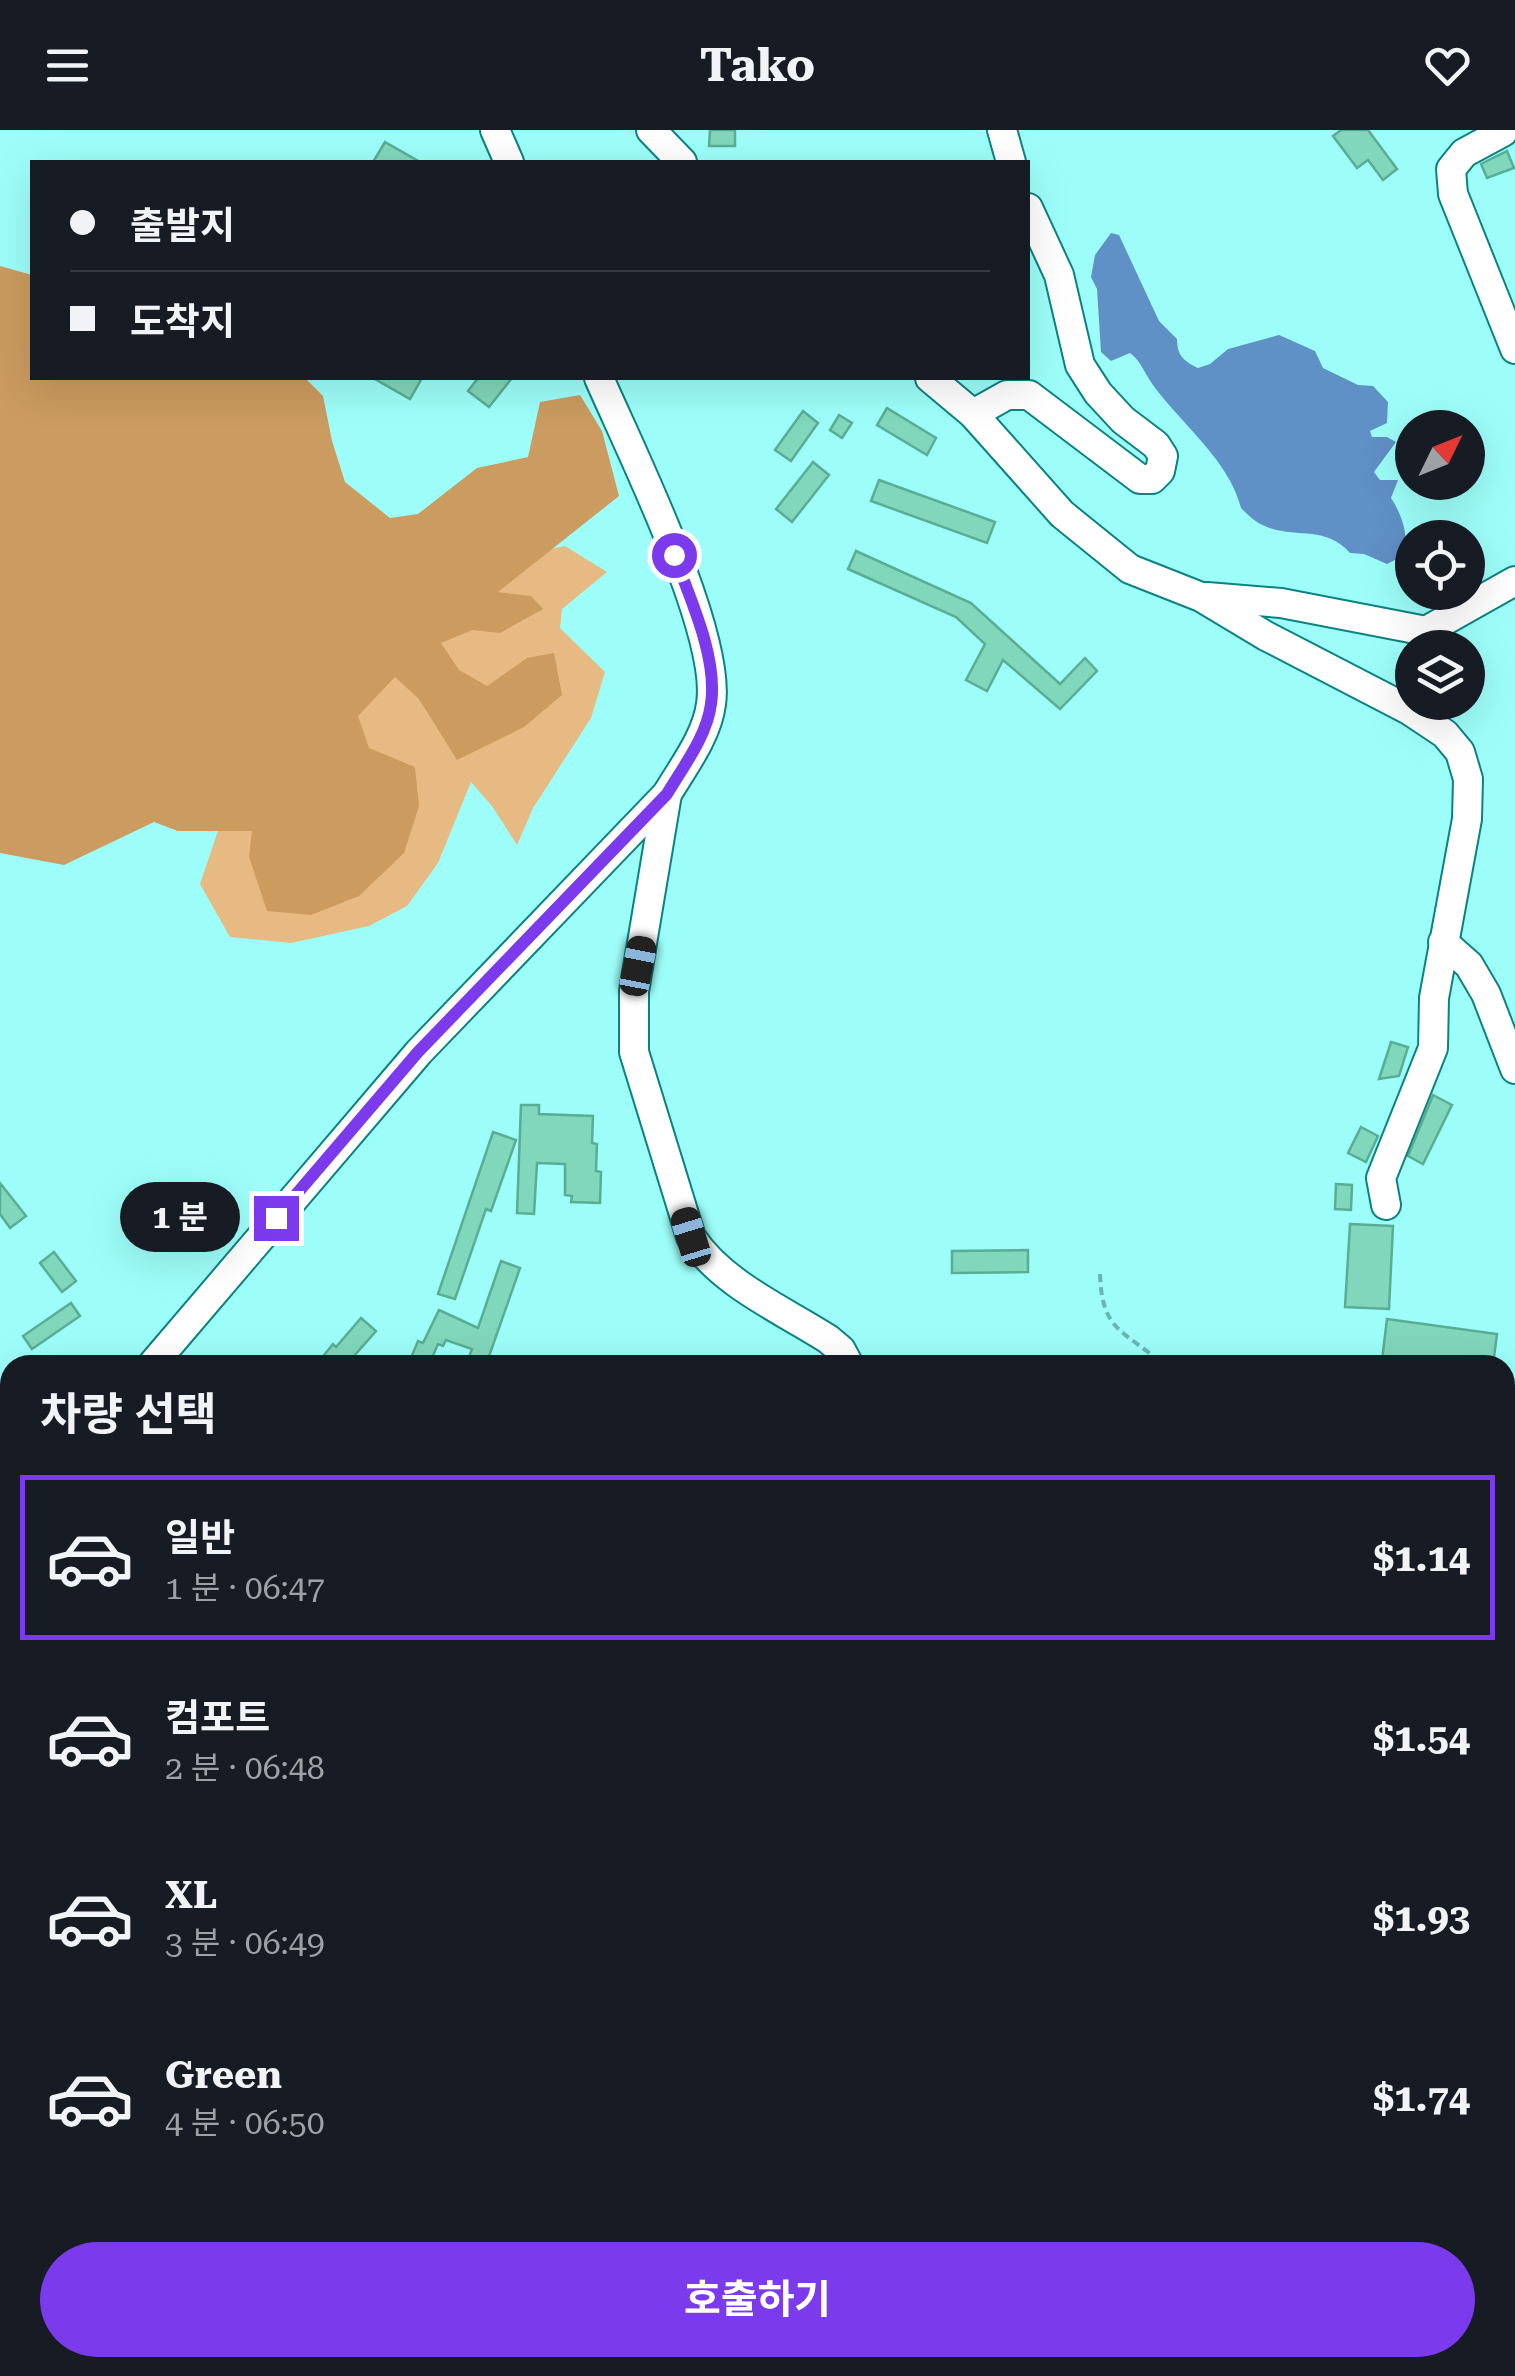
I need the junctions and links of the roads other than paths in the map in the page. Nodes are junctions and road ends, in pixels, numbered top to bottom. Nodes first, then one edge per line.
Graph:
1 (496, 130) edge
2 (650, 130) edge
3 (1002, 130) edge
4 (1503, 132) edge
5 (508, 160) edge
6 (680, 160) edge
7 (1010, 160) edge
8 (1030, 212) edge
9 (1515, 349) edge
10 (600, 380) edge
11 (932, 380) edge
12 (973, 414) junction
13 (1515, 581) edge
14 (1201, 597) junction
15 (667, 794) junction
16 (1443, 942) junction
17 (1515, 1070) edge
18 (1386, 1205) dead end
19 (160, 1355) edge
20 (843, 1355) edge

1 - 5 street
2 - 6 street
3 - 7 street
4 - 9 street
8 - 12 street
10 - 15 street
11 - 12 street
12 - 14 street
13 - 14 street
14 - 16 street
15 - 19 street
15 - 20 street
16 - 17 street
16 - 18 street

